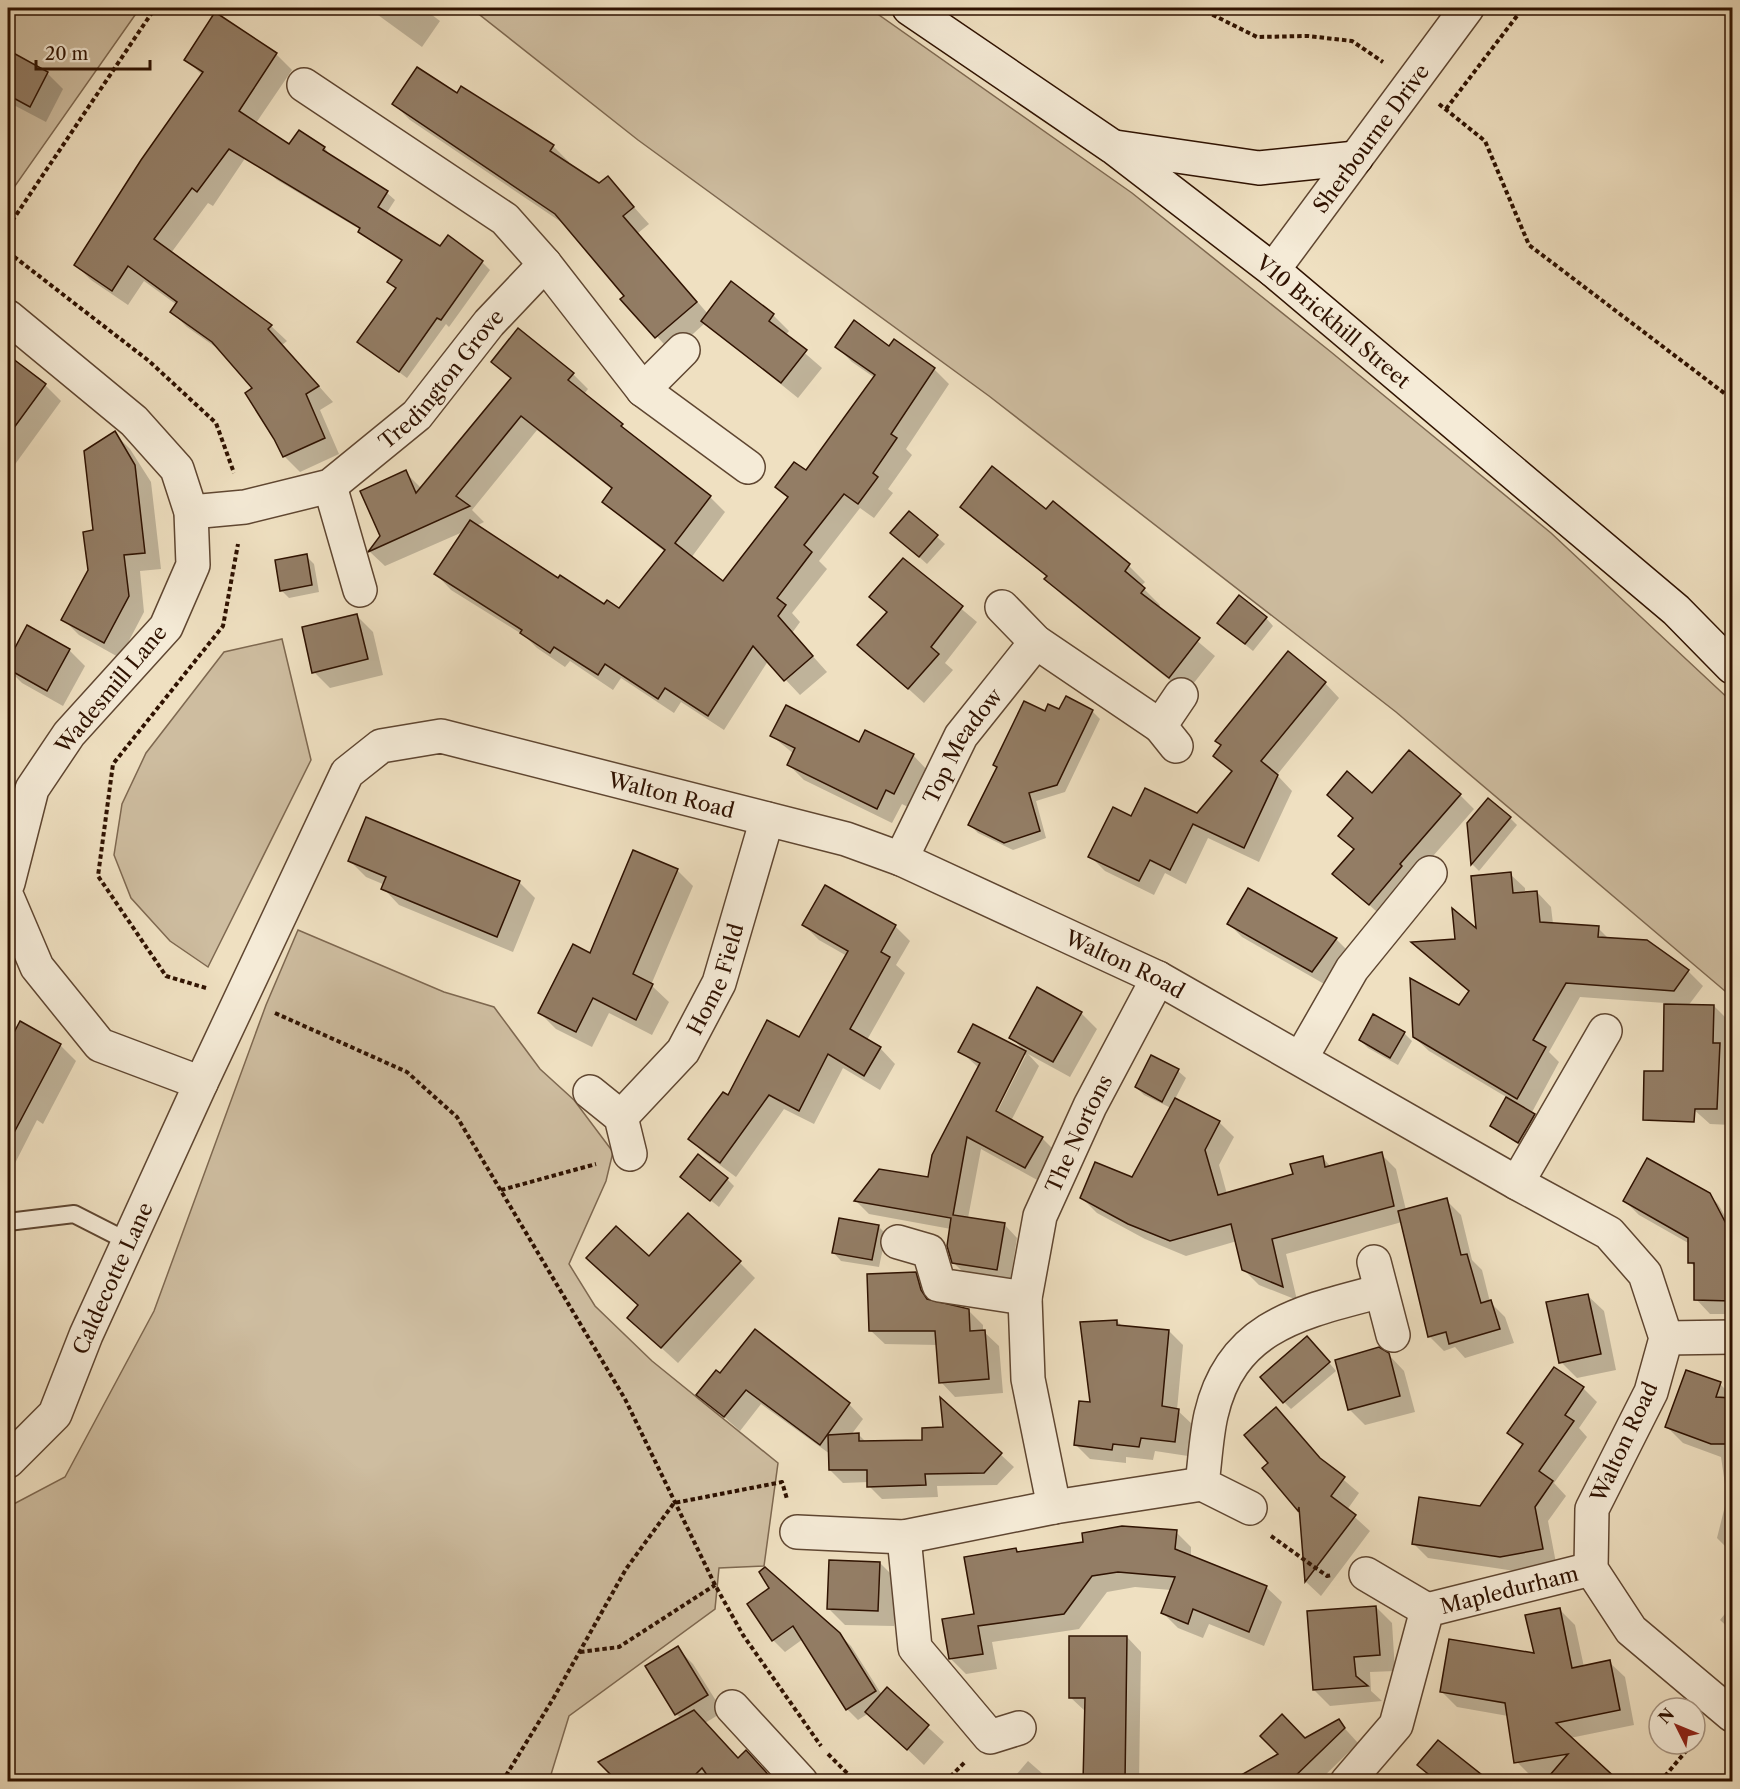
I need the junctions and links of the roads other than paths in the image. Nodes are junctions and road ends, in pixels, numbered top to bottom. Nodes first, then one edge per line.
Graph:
1 (909, 8) edge
2 (1467, 8) edge
3 (304, 85) dead end
4 (1113, 147) junction
5 (1356, 158) junction
6 (545, 264) junction
7 (1273, 270) junction
8 (8, 317) edge
9 (683, 350) dead end
10 (644, 390) junction
11 (748, 467) dead end
12 (330, 486) junction
13 (191, 512) junction
14 (360, 590) dead end
15 (1002, 607) dead end
16 (1036, 642) junction
17 (1732, 668) edge
18 (1181, 695) dead end
19 (767, 819) junction
20 (901, 859) junction
21 (1430, 873) dead end
22 (8, 883) edge
23 (8, 899) edge
24 (1158, 978) junction
25 (1605, 1031) dead end
26 (1301, 1058) junction
27 (201, 1083) junction
28 (590, 1092) dead end
29 (621, 1118) junction
30 (630, 1154) road end
31 (1517, 1184) junction
32 (8, 1222) edge
33 (129, 1242) junction
34 (897, 1242) dead end
35 (1025, 1298) junction
36 (1393, 1335) dead end
37 (1732, 1337) edge
38 (1666, 1338) junction
39 (8, 1461) edge
40 (1202, 1484) junction
41 (1054, 1507) junction
42 (1250, 1508) road end
43 (797, 1532) road end
44 (904, 1537) junction
45 (1591, 1569) junction
46 (1366, 1574) road end
47 (1427, 1611) junction
48 (732, 1707) dead end
49 (1732, 1715) edge
50 (1004, 1732) dead end
51 (801, 1782) edge
52 (1347, 1782) edge

1 - 4 street, V10 Brickhill Street
2 - 5 street, Sherbourne Drive
3 - 6 street
4 - 5 street
4 - 7 street, V10 Brickhill Street
5 - 7 street, Sherbourne Drive
6 - 10 street
6 - 12 street, Tredington Grove
7 - 17 street, V10 Brickhill Street
8 - 13 street, Wadesmill Lane
9 - 10 street
10 - 11 street
12 - 13 street, Tredington Grove
12 - 14 street
13 - 22 street, Wadesmill Lane
15 - 16 street
16 - 18 street
16 - 20 street, Top Meadow
19 - 20 street, Walton Road
19 - 27 street, Walton Road
19 - 29 street, Home Field
20 - 24 street, Walton Road
21 - 26 street
23 - 27 street
24 - 26 street, Walton Road
24 - 35 street, The Nortons
25 - 31 street
26 - 31 street, Walton Road
27 - 33 street, Caldecotte Lane
28 - 29 street
29 - 30 street
31 - 38 street, Walton Road
32 - 33 lane
33 - 39 street, Caldecotte Lane
34 - 35 street
35 - 41 street, The Nortons
36 - 40 street
37 - 38 street
38 - 45 street, Walton Road
40 - 41 street
40 - 42 street
41 - 44 street
43 - 44 street
44 - 50 street
45 - 47 street, Mapledurham
45 - 49 street
46 - 47 street, Mapledurham
47 - 52 street, Mapledurham
48 - 51 street

